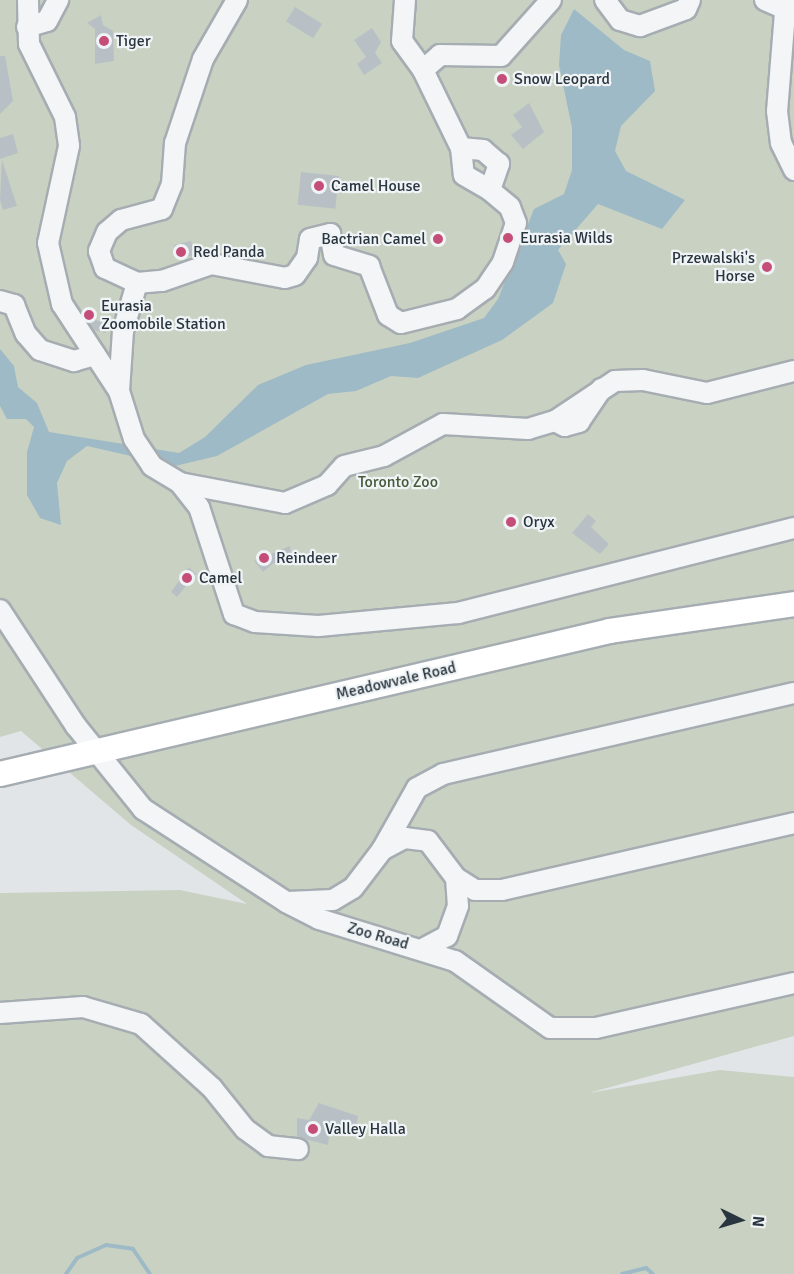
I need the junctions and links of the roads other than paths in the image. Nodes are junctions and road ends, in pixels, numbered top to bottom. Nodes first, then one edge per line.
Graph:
1 (28, 0) edge
2 (58, 0) edge
3 (237, 0) edge
4 (405, 0) edge
5 (551, 0) edge
6 (604, 0) edge
7 (690, 0) edge
8 (765, 0) edge
9 (785, 4) edge
10 (27, 27) junction
11 (423, 70) junction
12 (461, 148) junction
13 (794, 170) edge
14 (490, 190) junction
15 (137, 283) junction
16 (0, 301) edge
17 (95, 355) junction
18 (794, 371) edge
19 (119, 391) junction
20 (180, 483) junction
21 (794, 528) edge
22 (794, 604) edge
23 (0, 610) edge
24 (794, 693) edge
25 (94, 751) junction
26 (0, 774) edge
27 (794, 822) edge
28 (382, 850) junction
29 (456, 878) junction
30 (286, 902) junction
31 (424, 948) junction
32 (794, 983) edge
33 (0, 1013) edge
34 (298, 1149) dead end

1 - 10 street
2 - 10 street
3 - 15 street
4 - 11 street
5 - 11 street
6 - 7 street
8 - 9 street
9 - 13 street
10 - 17 street
11 - 12 street
12 - 14 street
12 - 14 street
14 - 15 street
15 - 19 street
16 - 17 street
17 - 19 street
18 - 20 street
19 - 20 street
20 - 21 street
22 - 25 main road, Meadowvale Road
23 - 25 street, Zoo Road
24 - 28 street
25 - 26 main road, Meadowvale Road
25 - 30 street, Zoo Road
27 - 29 street
28 - 29 street, Zoo Road
28 - 30 street, Zoo Road
29 - 31 street, Zoo Road
30 - 31 street, Zoo Road
31 - 32 street
33 - 34 street

